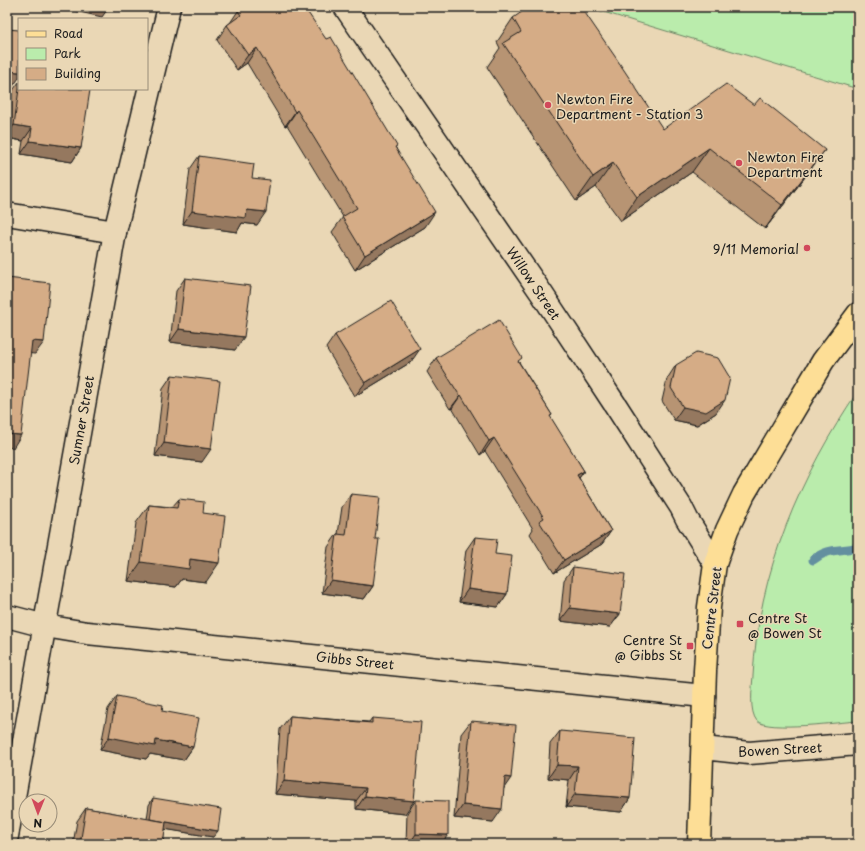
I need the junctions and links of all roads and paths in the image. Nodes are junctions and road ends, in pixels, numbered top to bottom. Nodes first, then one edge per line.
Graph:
1 (169, 7) edge
2 (345, 7) edge
3 (7, 214) edge
4 (115, 232) junction
5 (858, 314) edge
6 (715, 564) junction
7 (7, 616) edge
8 (45, 626) junction
9 (704, 696) junction
10 (858, 744) edge
11 (703, 748) junction
12 (7, 836) edge
13 (699, 844) edge

1 - 4 street, Sumner Street
2 - 6 street, Willow Street
3 - 4 street
4 - 8 street, Sumner Street
5 - 6 main road, Centre Street
6 - 9 main road, Centre Street
7 - 8 street, Gibbs Street
8 - 9 street, Gibbs Street
8 - 12 street, Sumner Street
9 - 11 main road, Centre Street
10 - 11 street, Bowen Street
11 - 13 main road, Centre Street

